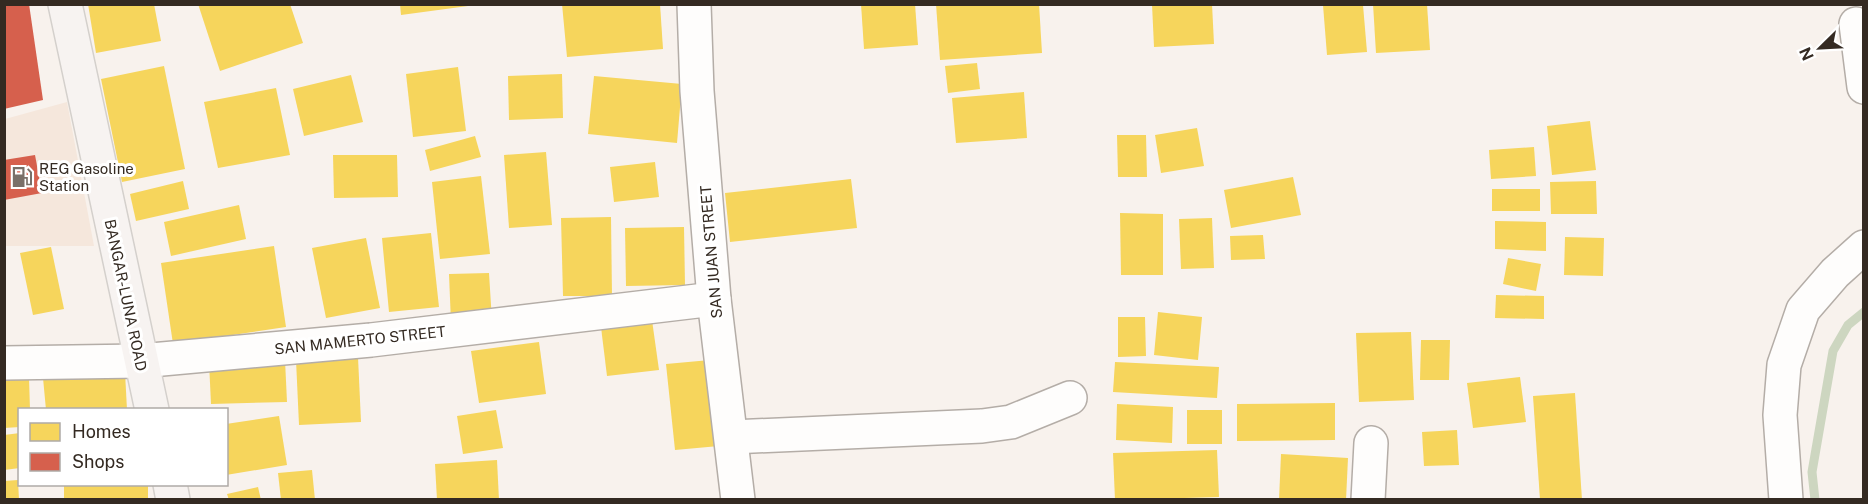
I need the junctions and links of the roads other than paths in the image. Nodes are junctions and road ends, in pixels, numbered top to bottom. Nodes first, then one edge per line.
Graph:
1 (65, 4) edge
2 (694, 4) edge
3 (1856, 17) edge
4 (1863, 87) edge
5 (1863, 247) edge
6 (714, 299) junction
7 (140, 361) junction
8 (4, 363) edge
9 (1070, 398) dead end
10 (152, 408) edge
11 (732, 437) junction
12 (1371, 443) dead end
13 (738, 500) edge
14 (1368, 500) edge
15 (1786, 500) edge

1 - 7 main road, BANGAR-LUNA ROAD
2 - 6 street, SAN JUAN STREET
3 - 4 street
5 - 15 street
6 - 7 street, SAN MAMERTO STREET
6 - 11 street, SAN JUAN STREET
7 - 8 street, SAN MAMERTO STREET
7 - 10 main road, BANGAR-LUNA ROAD
9 - 11 street
11 - 13 street, SAN JUAN STREET
12 - 14 street

